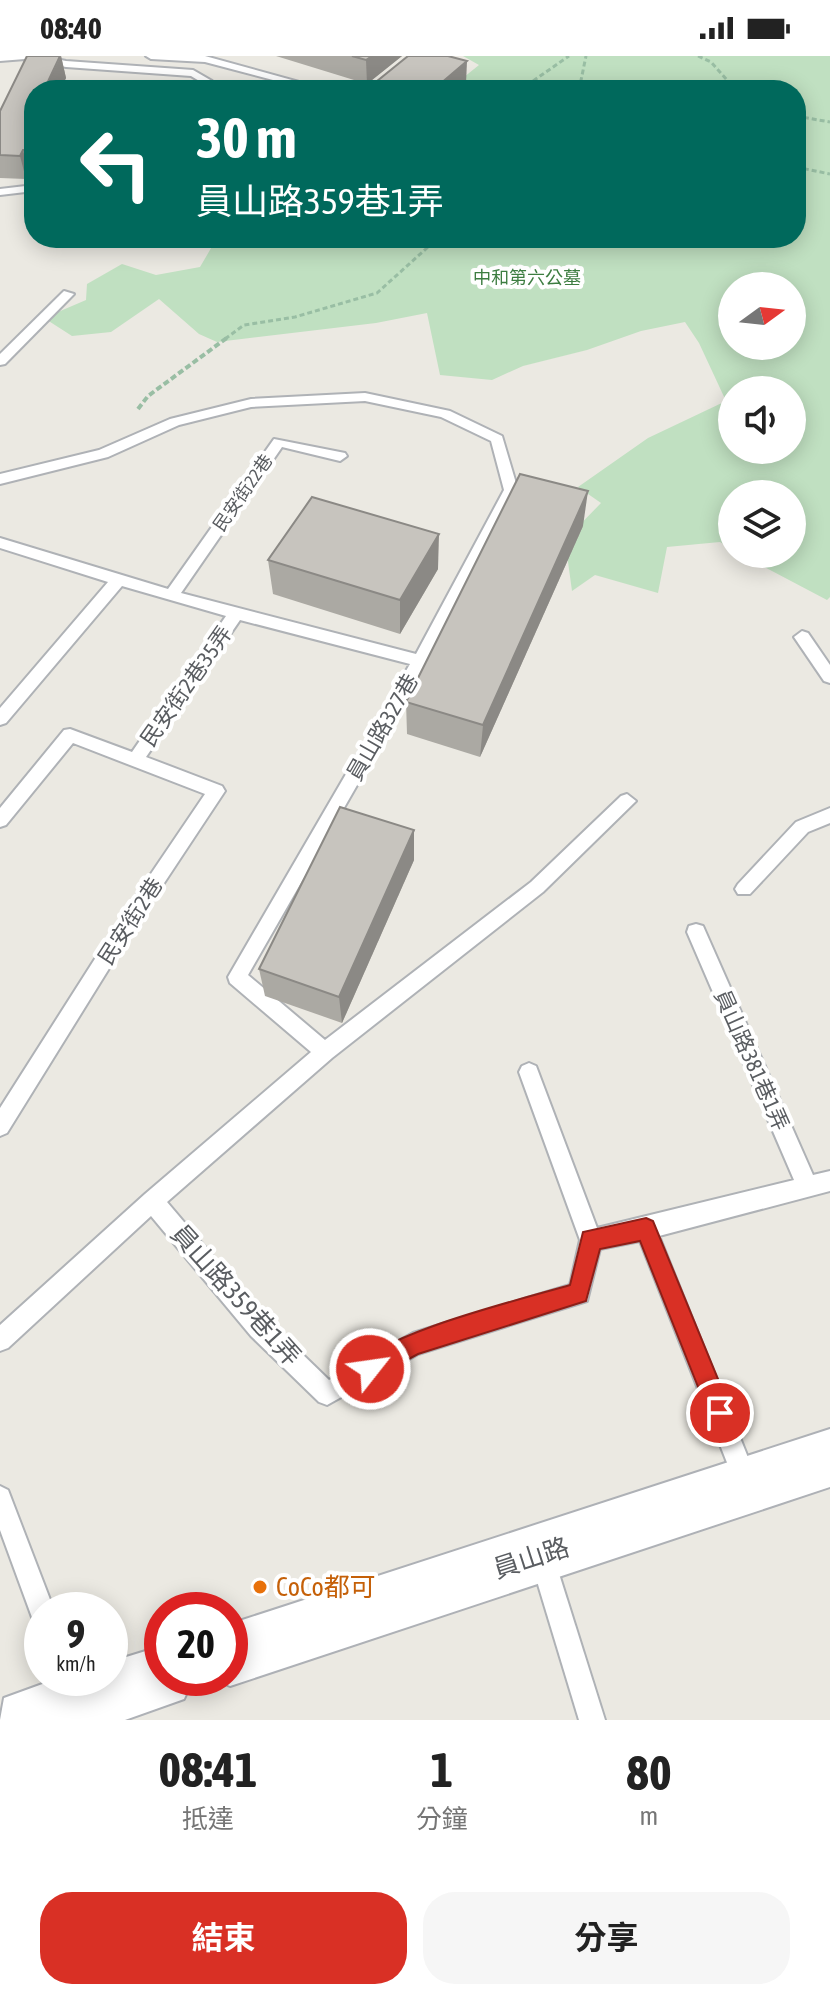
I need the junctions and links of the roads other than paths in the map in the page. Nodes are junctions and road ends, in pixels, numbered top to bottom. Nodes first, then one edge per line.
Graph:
1 (25, 56) edge
2 (151, 56) edge
3 (254, 56) edge
4 (6, 58) edge
5 (240, 68) junction
6 (205, 80) edge
7 (285, 80) edge
8 (24, 189) edge
9 (0, 192) edge
10 (68, 294) dead end
11 (0, 361) edge
12 (340, 456) dead end
13 (0, 479) edge
14 (0, 543) edge
15 (119, 579) junction
16 (171, 596) junction
17 (237, 612) junction
18 (802, 637) dead end
19 (420, 661) junction
20 (830, 677) edge
21 (0, 719) edge
22 (135, 760) junction
23 (627, 801) dead end
24 (830, 815) edge
25 (0, 820) edge
26 (744, 889) dead end
27 (696, 932) dead end
28 (325, 1052) junction
29 (529, 1072) dead end
30 (0, 1126) edge
31 (830, 1181) edge
32 (808, 1188) junction
33 (152, 1201) junction
34 (646, 1229) junction
35 (591, 1240) junction
36 (0, 1340) edge
37 (830, 1458) edge
38 (747, 1486) junction
39 (0, 1498) edge
40 (541, 1555) junction
41 (35, 1592) edge
42 (248, 1649) edge
43 (144, 1681) edge
44 (55, 1701) edge
45 (592, 1720) edge

1 - 4 lane
1 - 6 lane
2 - 5 lane
3 - 5 lane
5 - 7 lane
8 - 9 lane
10 - 11 lane
12 - 16 lane, 民安街22巷
13 - 19 lane, 員山路327巷
14 - 15 lane
15 - 16 lane
15 - 21 lane
16 - 17 lane
17 - 19 lane
17 - 22 lane, 民安街2巷35弄
18 - 20 lane
19 - 28 lane, 員山路327巷
22 - 25 lane
22 - 30 lane, 民安街2巷
23 - 28 lane
24 - 26 lane
27 - 32 lane, 員山路381巷1弄
28 - 33 lane
29 - 35 lane
31 - 32 lane
32 - 34 lane
33 - 35 lane, 員山路359巷1弄
33 - 36 lane
34 - 35 lane
34 - 38 lane
37 - 38 street, 員山路
38 - 40 street, 員山路
39 - 41 lane
40 - 42 street, 員山路
40 - 45 lane
43 - 44 street

